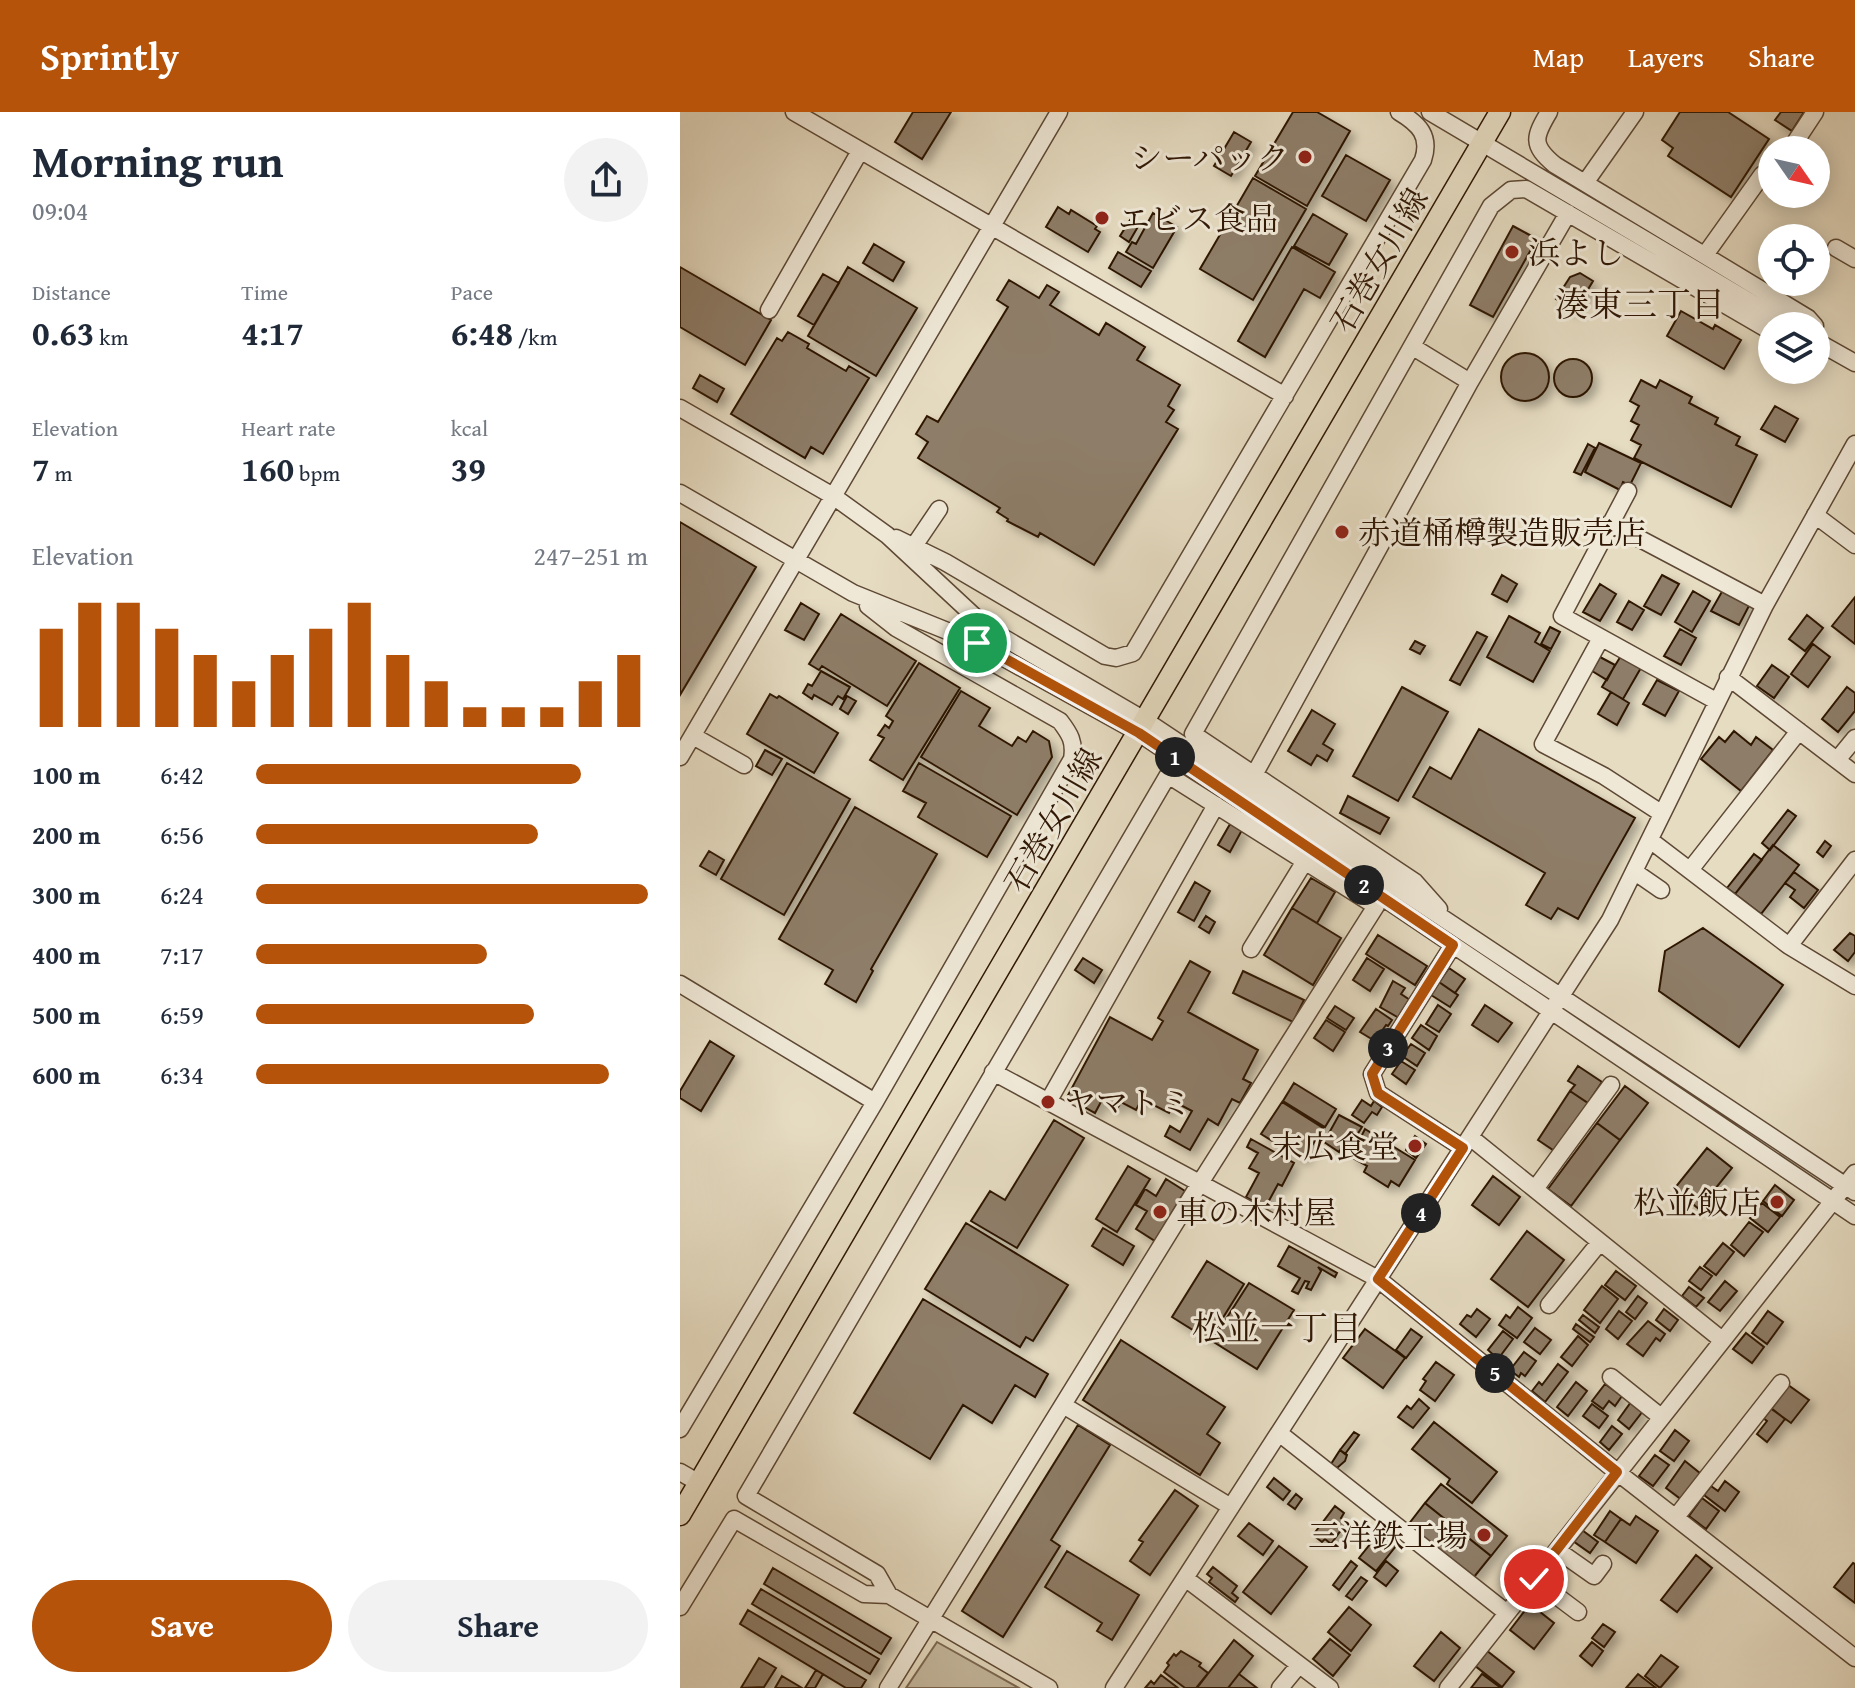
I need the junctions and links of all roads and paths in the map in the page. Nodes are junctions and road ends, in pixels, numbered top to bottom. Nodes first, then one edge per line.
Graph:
1 (794, 112) edge
2 (1059, 112) edge
3 (1399, 112) edge
4 (1430, 112) edge
5 (1500, 112) edge
6 (1549, 112) edge
7 (1635, 112) edge
8 (1815, 112) edge
9 (1799, 136) edge
10 (1482, 143) junction
11 (860, 151) junction
12 (1758, 181) edge
13 (1585, 183) junction
14 (1568, 213) junction
15 (992, 227) junction
16 (1836, 248) dead end
17 (1705, 255) junction
18 (1855, 259) edge
19 (769, 310) dead end
20 (1767, 312) edge
21 (1798, 312) edge
22 (1758, 324) edge
23 (1830, 346) edge
24 (1413, 347) junction
25 (1830, 349) edge
26 (1830, 350) edge
27 (1834, 351) junction
28 (1855, 363) edge
29 (1470, 382) junction
30 (1285, 396) junction
31 (680, 408) edge
32 (1855, 444) edge
33 (1628, 491) dead end
34 (680, 493) edge
35 (833, 496) junction
36 (939, 509) dead end
37 (1815, 515) junction
38 (1610, 523) junction
39 (887, 535) junction
40 (1855, 545) edge
41 (914, 546) junction
42 (796, 561) junction
43 (853, 593) junction
44 (1765, 605) junction
45 (1601, 638) junction
46 (1728, 677) junction
47 (1716, 701) junction
48 (1142, 727) junction
49 (1799, 731) junction
50 (693, 736) junction
51 (1855, 738) edge
52 (680, 757) edge
53 (1837, 760) junction
54 (744, 765) dead end
55 (1855, 774) edge
56 (1254, 775) junction
57 (1216, 805) junction
58 (1661, 813) junction
59 (1650, 840) junction
60 (1855, 860) edge
61 (1305, 861) junction
62 (1690, 870) junction
63 (1635, 872) junction
64 (1661, 890) dead end
65 (1376, 906) junction
66 (1452, 924) junction
67 (1446, 940) junction
68 (1789, 946) junction
69 (1251, 949) dead end
70 (680, 984) edge
71 (1855, 986) edge
72 (1561, 995) junction
73 (1551, 1011) junction
74 (993, 1072) junction
75 (1611, 1085) dead end
76 (1698, 1087) junction
77 (875, 1102) junction
78 (1048, 1102) junction
79 (1688, 1102) junction
80 (1466, 1142) junction
81 (1200, 1183) junction
82 (1852, 1183) edge
83 (1535, 1189) junction
84 (1832, 1201) junction
85 (1855, 1216) edge
86 (1600, 1242) junction
87 (1378, 1279) junction
88 (1549, 1305) dead end
89 (1722, 1340) junction
90 (1611, 1377) dead end
91 (1781, 1383) dead end
92 (1063, 1405) junction
93 (1661, 1417) junction
94 (680, 1429) edge
95 (1279, 1433) junction
96 (680, 1472) edge
97 (1617, 1472) junction
98 (699, 1483) junction
99 (1231, 1507) junction
100 (680, 1515) edge
101 (1676, 1517) junction
102 (1557, 1550) junction
103 (1603, 1564) dead end
104 (1185, 1578) junction
105 (1534, 1579) junction
106 (889, 1595) junction
107 (680, 1607) edge
108 (1578, 1612) dead end
109 (1507, 1613) junction
110 (931, 1619) junction
111 (1855, 1658) edge
112 (1299, 1665) junction
113 (888, 1688) edge
114 (1049, 1688) edge
115 (1114, 1688) edge
116 (1280, 1688) edge
117 (1330, 1688) edge
118 (1448, 1688) edge

1 - 11 street
2 - 15 street
3 - 30 street
4 - 10 street
5 - 10 main road, 石巻女川線
6 - 13 street
7 - 13 street
8 - 9 street
10 - 20 street
10 - 48 main road, 石巻女川線
11 - 15 street
11 - 19 street
12 - 17 street
13 - 17 street
14 - 22 street
14 - 24 street
14 - 29 street
15 - 30 street
15 - 35 street
16 - 18 street
17 - 21 street
23 - 27 street
24 - 29 street
24 - 56 street
25 - 27 street
26 - 27 street
27 - 28 street
29 - 56 street
30 - 41 street
31 - 35 street
32 - 37 street
33 - 38 street
34 - 42 street
35 - 39 street
35 - 42 street
36 - 41 street
37 - 40 street
37 - 44 street
38 - 44 street
38 - 45 street
39 - 41 street
39 - 48 street
42 - 43 street
42 - 50 street
43 - 48 street
43 - 77 street
44 - 46 street
45 - 47 street
45 - 58 street
46 - 47 street
46 - 49 street
47 - 58 street
48 - 66 street
48 - 67 street
48 - 98 main road, 石巻女川線
49 - 53 street
49 - 62 street
50 - 52 street
50 - 54 street
51 - 53 street
53 - 55 street
56 - 66 street
57 - 61 street
57 - 74 street
57 - 78 street
58 - 59 street
59 - 62 street
59 - 63 street
60 - 68 street
61 - 65 street
61 - 69 street
62 - 68 street
63 - 64 street
63 - 72 street
65 - 67 street
65 - 81 street
66 - 72 street
67 - 73 street
67 - 80 street
68 - 71 street
70 - 77 street
72 - 73 street
72 - 76 street
73 - 79 street
73 - 80 street
74 - 78 street
74 - 106 street
75 - 83 street
76 - 79 street
76 - 82 street
77 - 94 street
78 - 81 street
79 - 84 street
80 - 83 street
80 - 87 street
81 - 87 street
81 - 92 street
82 - 84 street
83 - 86 street
84 - 85 street
84 - 89 street
86 - 88 street
86 - 89 street
87 - 95 street
87 - 97 street
89 - 93 street
90 - 93 street
91 - 101 street
92 - 99 street
92 - 110 street
93 - 97 street
95 - 99 street
95 - 109 street
96 - 98 street
97 - 101 street
97 - 102 street
98 - 100 main road, 石巻女川線
99 - 104 street
101 - 111 street
102 - 103 street
102 - 105 street
104 - 112 street
104 - 115 street
105 - 108 street
105 - 109 street
106 - 107 street
106 - 110 street
109 - 118 street
110 - 113 street
110 - 114 street
112 - 116 street
112 - 117 street

